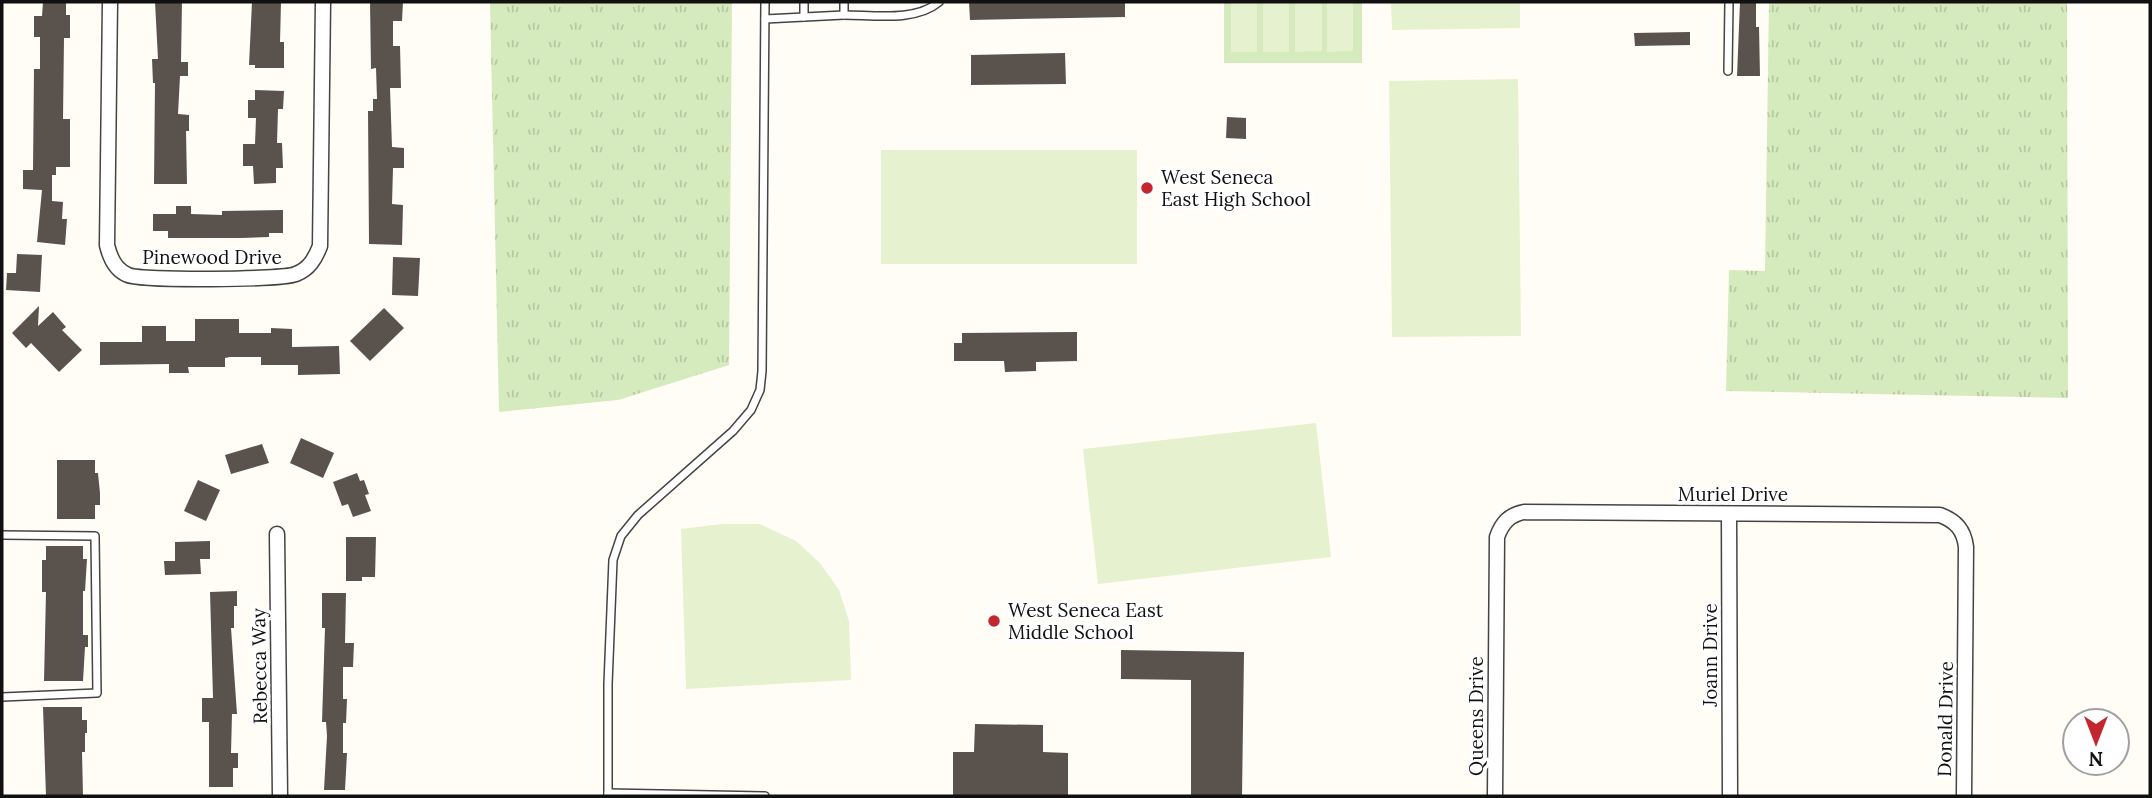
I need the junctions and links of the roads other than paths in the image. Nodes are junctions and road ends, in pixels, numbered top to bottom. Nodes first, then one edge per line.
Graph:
1 (110, 2) edge
2 (323, 2) edge
3 (765, 2) edge
4 (804, 2) edge
5 (844, 2) edge
6 (939, 2) edge
7 (1729, 2) edge
8 (844, 15) junction
9 (804, 17) junction
10 (765, 19) junction
11 (1728, 71) dead end
12 (1729, 514) junction
13 (277, 534) dead end
14 (2, 535) edge
15 (1496, 635) joint
16 (1965, 642) joint
17 (2, 696) edge
18 (608, 795) edge
19 (633, 795) edge
20 (280, 796) edge
21 (765, 796) edge
22 (1495, 796) edge
23 (1730, 796) edge
24 (1964, 796) edge

1 - 2 street, Pinewood Drive
3 - 10 lane
4 - 9 lane
5 - 8 lane
6 - 8 lane
7 - 11 lane
8 - 9 lane
9 - 10 lane
10 - 18 lane
12 - 15 street, Muriel Drive
12 - 16 street, Muriel Drive
12 - 23 street, Joann Drive
13 - 20 street, Rebecca Way
14 - 17 lane
15 - 22 street, Queens Drive
16 - 24 street, Donald Drive
18 - 19 lane
19 - 21 lane

